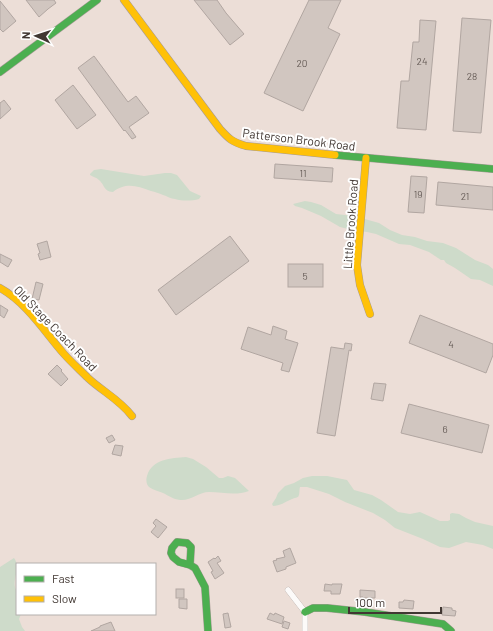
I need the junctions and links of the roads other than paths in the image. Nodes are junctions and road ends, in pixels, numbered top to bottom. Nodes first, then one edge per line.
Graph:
1 (97, 0) edge
2 (124, 0) edge
3 (0, 72) edge
4 (366, 158) junction
5 (493, 169) edge
6 (0, 288) edge
7 (370, 314) dead end
8 (132, 416) dead end
9 (190, 565) dead end
10 (288, 590) dead end
11 (304, 612) junction
12 (208, 631) edge
13 (305, 631) edge
14 (451, 631) edge

1 - 3 street
2 - 4 street, Patterson Brook Road
4 - 5 street, Patterson Brook Road
4 - 7 street, Little Brook Road
6 - 8 street, Old Stage Coach Road
9 - 12 street
10 - 11 street
11 - 13 street
11 - 14 street

